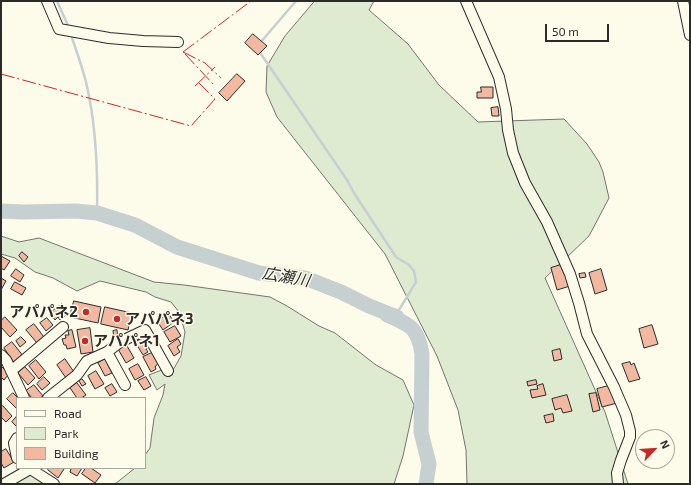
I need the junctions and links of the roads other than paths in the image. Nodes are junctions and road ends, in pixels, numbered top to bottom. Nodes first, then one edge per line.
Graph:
1 (47, 1) edge
2 (466, 1) edge
3 (683, 1) edge
4 (690, 34) edge
5 (178, 42) dead end
6 (63, 327) dead end
7 (107, 352) junction
8 (1, 354) edge
9 (11, 371) junction
10 (168, 371) dead end
11 (125, 385) dead end
12 (24, 397) edge
13 (49, 397) edge
14 (16, 440) edge
15 (16, 453) edge
16 (27, 469) edge
17 (31, 469) edge
18 (4, 484) edge
19 (54, 484) edge
20 (618, 484) edge

1 - 5 street
2 - 20 street
3 - 4 street
6 - 9 street
7 - 10 street
7 - 11 street
7 - 13 street
8 - 9 street
9 - 12 street
14 - 15 street
16 - 18 street
17 - 19 street

